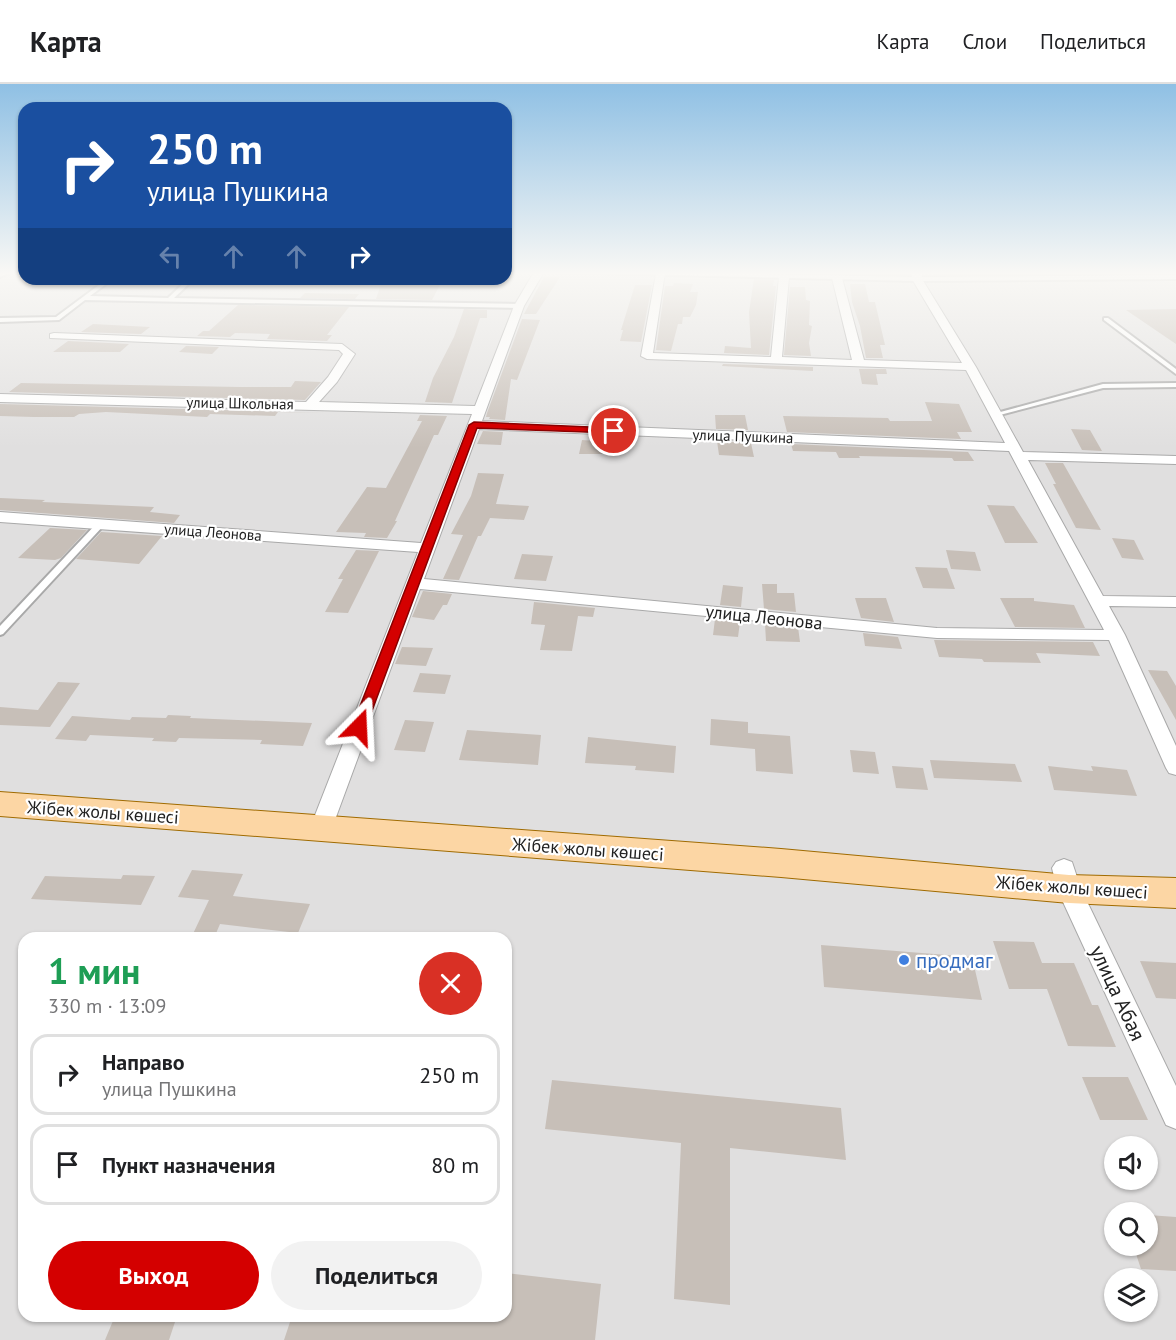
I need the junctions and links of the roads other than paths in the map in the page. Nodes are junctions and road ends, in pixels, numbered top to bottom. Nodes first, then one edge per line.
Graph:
1 (55, 331) edge
2 (510, 331) edge
3 (651, 331) edge
4 (779, 331) edge
5 (851, 331) edge
6 (948, 331) edge
7 (1121, 331) edge
8 (54, 336) joint
9 (776, 360) junction
10 (859, 363) junction
11 (969, 367) junction
12 (1176, 372) edge
13 (1176, 385) edge
14 (0, 398) edge
15 (311, 404) junction
16 (996, 414) junction
17 (476, 418) junction
18 (1016, 451) junction
19 (1176, 460) edge
20 (0, 517) edge
21 (101, 524) junction
22 (426, 548) junction
23 (414, 583) junction
24 (1098, 601) junction
25 (1176, 602) edge
26 (0, 632) edge
27 (1116, 635) junction
28 (1176, 768) edge
29 (0, 787) edge
30 (0, 804) edge
31 (325, 819) junction
32 (1176, 874) edge
33 (1067, 879) junction
34 (1176, 893) edge
35 (1176, 1116) edge

1 - 8 lane
2 - 17 street
3 - 9 street
4 - 9 street
5 - 10 street
6 - 11 street
7 - 12 lane
8 - 15 street
9 - 10 street
10 - 11 street
11 - 16 street
13 - 16 lane
14 - 15 street, улица Школьная
15 - 17 street, улица Школьная
16 - 18 street
17 - 18 street, улица Пушкина
17 - 22 street
18 - 19 street, улица Пушкина
18 - 24 street
20 - 21 street, улица Леонова
21 - 22 street, улица Леонова
21 - 26 lane
22 - 23 street
23 - 27 street, улица Леонова
23 - 31 street
24 - 25 street
24 - 27 street
27 - 28 street
29 - 31 main road, Жібек жолы көшесі
30 - 31 main road, Жібек жолы көшесі
31 - 33 main road, Жібек жолы көшесі
32 - 33 main road, Жібек жолы көшесі
33 - 34 main road, Жібек жолы көшесі
33 - 35 street, улица Абая

